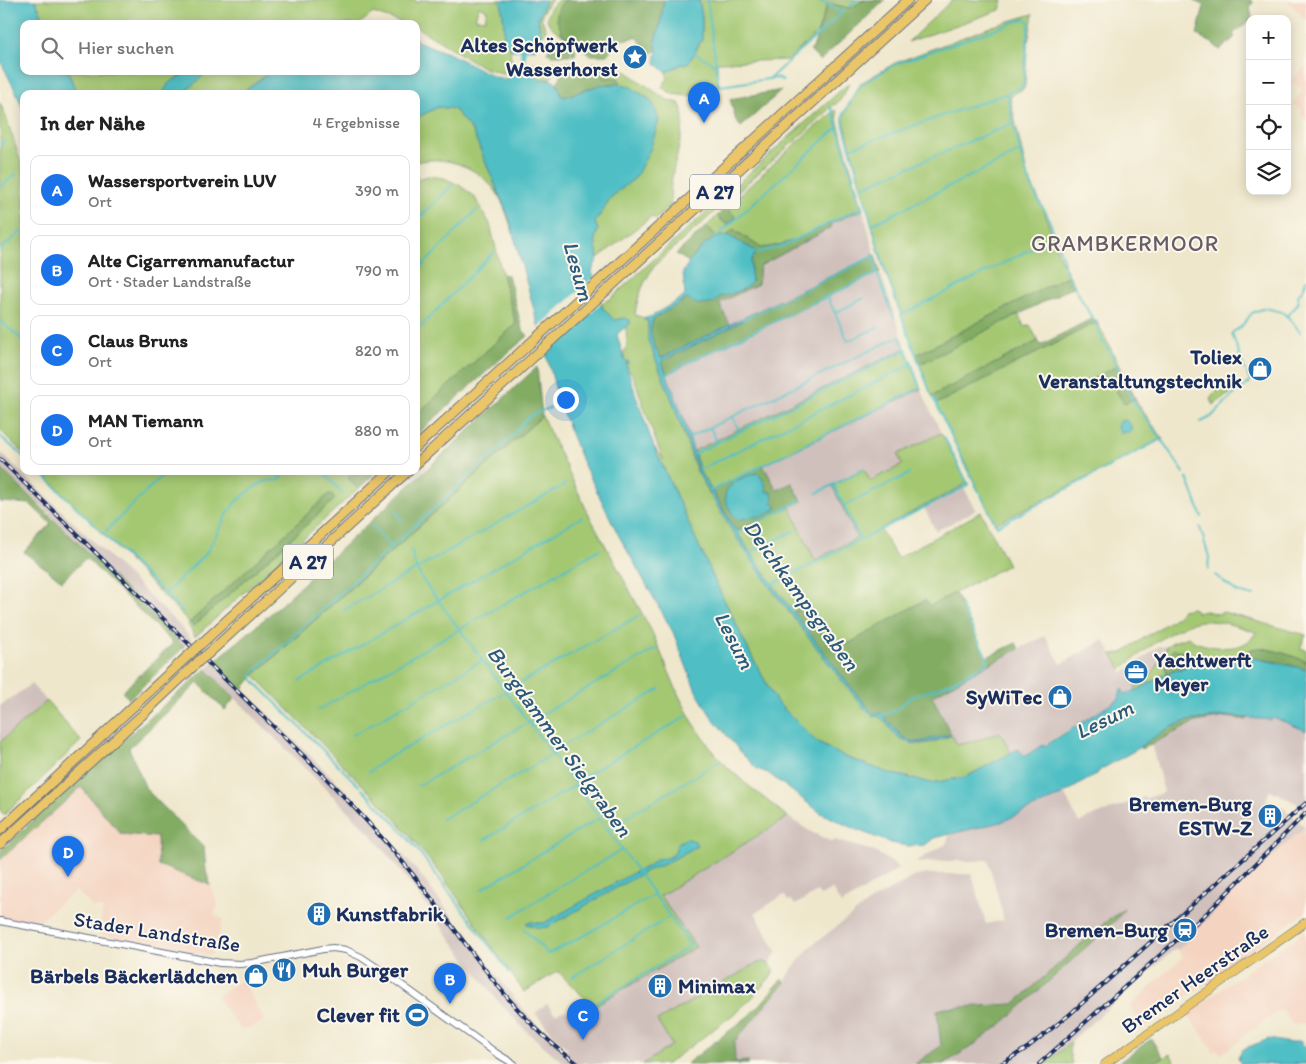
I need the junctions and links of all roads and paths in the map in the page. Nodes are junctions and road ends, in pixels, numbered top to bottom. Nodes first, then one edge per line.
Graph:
1 (908, 0) edge
2 (925, 0) edge
3 (420, 443) edge
4 (420, 460) edge
5 (386, 475) edge
6 (404, 475) edge
7 (0, 830) edge
8 (0, 844) edge
9 (0, 921) edge
10 (1306, 922) edge
11 (514, 1064) edge
12 (1105, 1064) edge

1 - 3 highway, A 27
2 - 4 highway, A 27
5 - 7 highway, A 27, bridge
6 - 8 highway, A 27, bridge
9 - 11 street, Stader Landstraße
10 - 12 main road, Bremer Heerstraße

